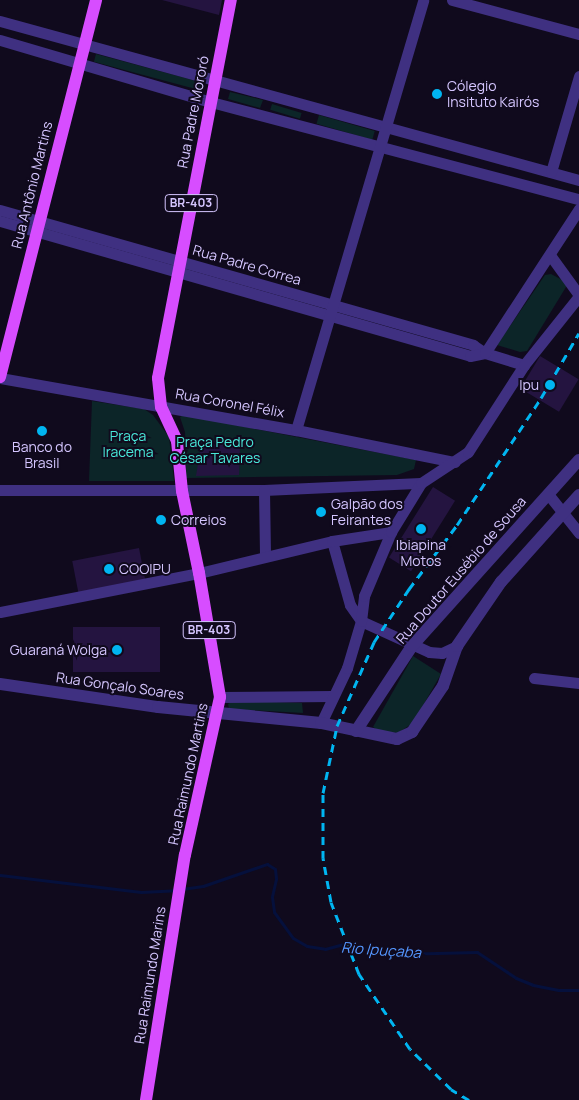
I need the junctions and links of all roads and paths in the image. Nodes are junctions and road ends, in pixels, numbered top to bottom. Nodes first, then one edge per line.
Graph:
1 (96, 0) edge
2 (231, 0) edge
3 (423, 0) edge
4 (452, 0) edge
5 (0, 21) edge
6 (579, 34) edge
7 (0, 40) edge
8 (84, 42) junction
9 (78, 64) junction
10 (579, 76) edge
11 (214, 81) junction
12 (211, 102) junction
13 (386, 128) junction
14 (380, 147) junction
15 (551, 172) junction
16 (579, 180) edge
17 (579, 199) edge
18 (579, 208) edge
19 (0, 210) edge
20 (0, 221) edge
21 (37, 226) junction
22 (550, 255) junction
23 (178, 267) junction
24 (579, 296) edge
25 (332, 310) junction
26 (484, 353) junction
27 (524, 365) junction
28 (0, 378) edge
29 (161, 407) junction
30 (296, 430) junction
31 (579, 460) edge
32 (455, 462) junction
33 (421, 483) junction
34 (0, 490) edge
35 (264, 490) junction
36 (182, 491) junction
37 (548, 494) junction
38 (579, 496) edge
39 (564, 512) junction
40 (391, 532) junction
41 (579, 533) edge
42 (332, 541) junction
43 (265, 555) junction
44 (200, 573) junction
45 (0, 612) edge
46 (361, 621) junction
47 (412, 646) junction
48 (457, 646) junction
49 (534, 678) dead end
50 (579, 683) edge
51 (0, 684) edge
52 (332, 696) junction
53 (220, 697) junction
54 (217, 714) junction
55 (321, 723) junction
56 (356, 730) junction
57 (185, 855) joint
58 (146, 1100) edge

1 - 8 main road, Rua Antônio Martins
2 - 11 main road, Rua Padre Mororó / BR-403
3 - 13 street
4 - 6 street
5 - 8 street
7 - 9 street
8 - 9 main road, Rua Antônio Martins
8 - 11 street
9 - 12 street
9 - 21 main road, Rua Antônio Martins
10 - 15 street
11 - 12 main road, Rua Padre Mororó / BR-403
11 - 13 street
12 - 14 street
12 - 23 main road, Rua Padre Mororó / BR-403
13 - 14 street
13 - 15 street
14 - 17 street
14 - 25 street
15 - 16 street
18 - 22 street
19 - 21 street, Rua Padre Correa
20 - 21 street, Rua Padre Correa
21 - 23 street, Rua Padre Correa
21 - 28 main road, Rua Antônio Martins
22 - 24 street
22 - 26 street
23 - 25 street, Rua Padre Correa
23 - 29 main road, Rua Padre Mororó / BR-403
24 - 27 street
25 - 26 street, Rua Padre Correa
25 - 30 street
26 - 27 street, Rua Padre Correa
27 - 32 street
28 - 29 street, Rua Coronel Félix
29 - 30 street, Rua Coronel Félix
29 - 36 main road, Rua Raimundo Martins / BR-403
30 - 32 street, Rua Coronel Félix
31 - 37 street, Rua Doutor Eusébio de Sousa
32 - 33 street
33 - 35 street
33 - 40 street
34 - 36 street
35 - 36 street
35 - 43 street
36 - 44 main road, Rua Raimundo Martins / BR-403
37 - 39 street
37 - 47 street, Rua Doutor Eusébio de Sousa
38 - 39 street, Rua Gonçalo Soares
39 - 41 street
39 - 48 street, Rua Gonçalo Soares
40 - 42 street
40 - 46 street
42 - 43 street
42 - 46 street
43 - 44 street
44 - 45 street
44 - 53 main road, Rua Raimundo Martins / BR-403
46 - 47 street
46 - 52 street
47 - 48 street
47 - 56 street, Rua Doutor Eusébio de Sousa
48 - 56 street, Rua Gonçalo Soares
49 - 50 street
51 - 54 street, Rua Gonçalo Soares
52 - 53 street
52 - 55 street
53 - 54 main road, Rua Raimundo Martins / BR-403
54 - 55 street, Rua Gonçalo Soares
54 - 57 main road, Rua Raimundo Martins / BR-403
55 - 56 street, Rua Gonçalo Soares
57 - 58 main road, Rua Raimundo Marins / BR-403

